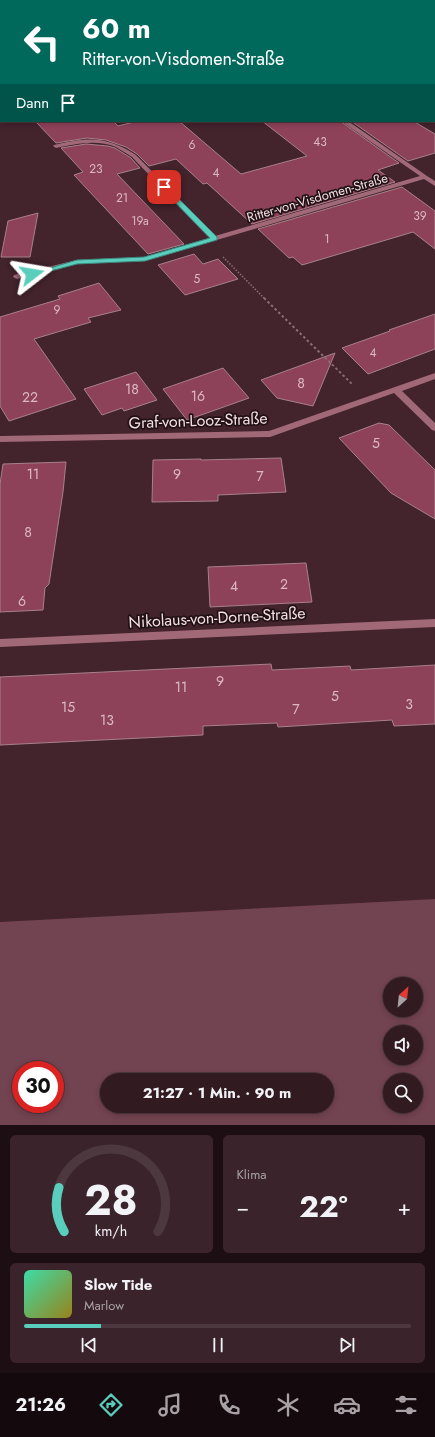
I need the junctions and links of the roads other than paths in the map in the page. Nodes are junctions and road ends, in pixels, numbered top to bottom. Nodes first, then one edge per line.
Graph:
1 (345, 122) edge
2 (56, 146) dead end
3 (426, 178) junction
4 (435, 184) edge
5 (211, 240) junction
6 (17, 277) dead end
7 (435, 376) edge
8 (397, 391) junction
9 (435, 428) edge
10 (0, 439) edge
11 (435, 624) edge
12 (0, 643) edge

1 - 3 street
2 - 5 street
3 - 4 street
3 - 5 street, Ritter-von-Visdomen-Straße
5 - 6 street, Ritter-von-Visdomen-Straße
7 - 8 street, Graf-von-Looz-Straße
8 - 9 street
8 - 10 street, Graf-von-Looz-Straße
11 - 12 street, Nikolaus-von-Dorne-Straße

